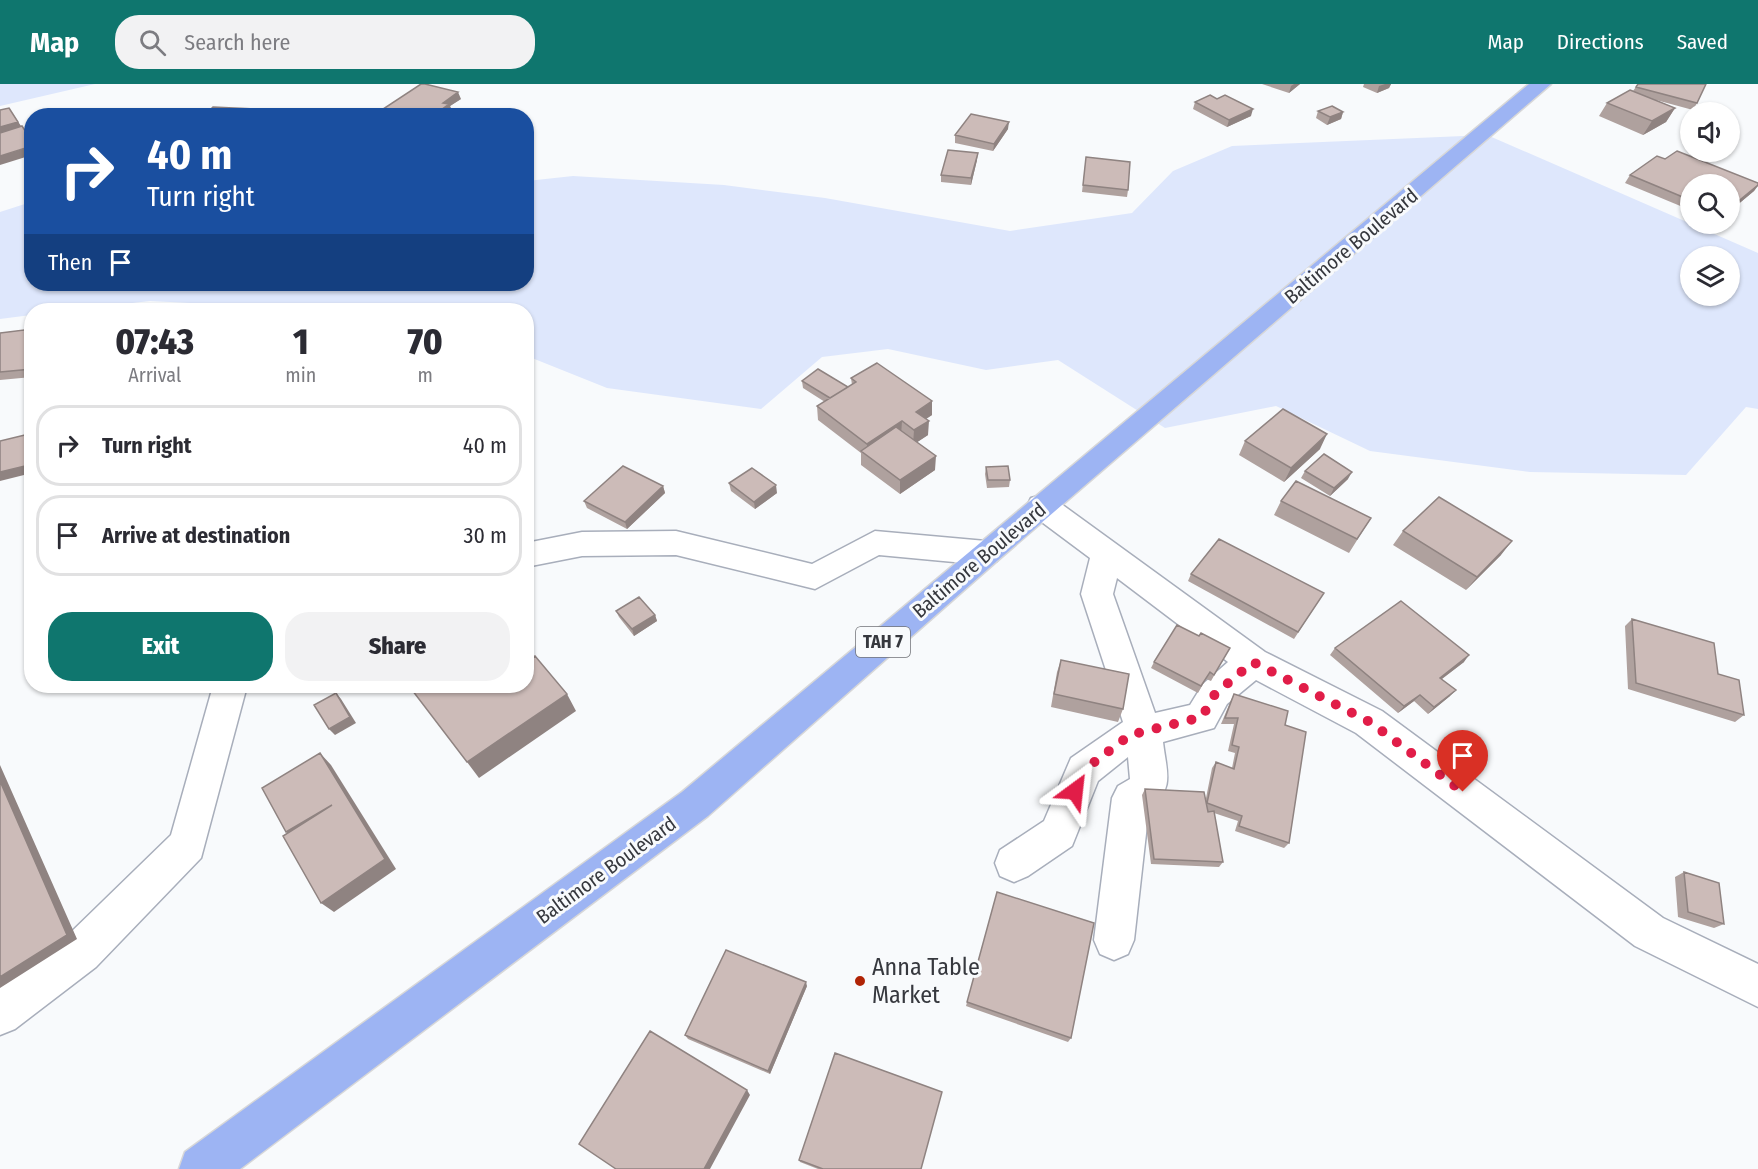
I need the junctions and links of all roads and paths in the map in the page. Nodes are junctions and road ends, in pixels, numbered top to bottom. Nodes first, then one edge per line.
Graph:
1 (1541, 84) edge
2 (1042, 506) junction
3 (534, 553) edge
4 (986, 553) junction
5 (1107, 555) junction
6 (1253, 662) junction
7 (228, 693) edge
8 (1144, 732) junction
9 (1014, 863) dead end
10 (1114, 940) dead end
11 (1758, 986) edge
12 (0, 1014) edge
13 (202, 1169) edge

1 - 2 highway, Baltimore Boulevard / TAH 7
2 - 4 highway, Baltimore Boulevard / TAH 7
2 - 5 street
3 - 4 street
4 - 13 highway, Baltimore Boulevard / TAH 7
5 - 6 street
5 - 8 street
6 - 8 street
6 - 11 street
7 - 12 street
8 - 9 street
8 - 10 street

